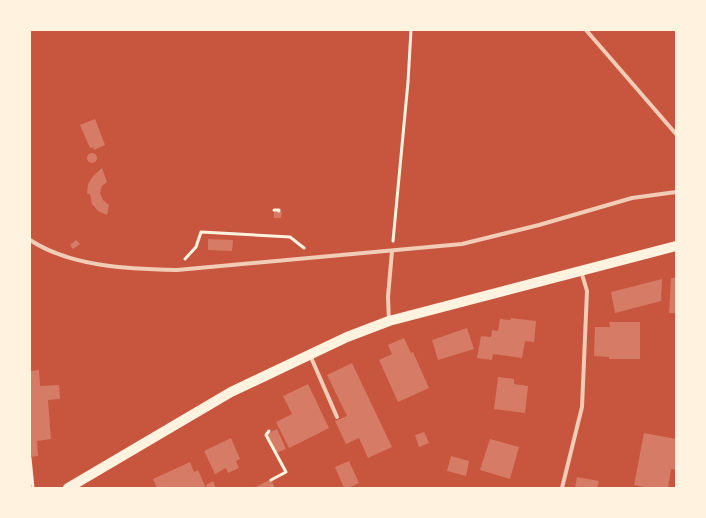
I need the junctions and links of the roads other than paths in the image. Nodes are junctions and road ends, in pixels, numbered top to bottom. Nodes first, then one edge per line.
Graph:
1 (586, 30) edge
2 (676, 134) edge
3 (676, 192) edge
4 (30, 240) edge
5 (676, 246) edge
6 (392, 251) junction
7 (581, 271) junction
8 (389, 321) junction
9 (310, 355) junction
10 (337, 417) dead end
11 (68, 488) edge
12 (562, 488) edge

1 - 2 lane
3 - 6 lane
4 - 6 lane
5 - 7 main road
6 - 8 lane
7 - 8 main road
7 - 12 lane
8 - 9 main road
9 - 10 lane
9 - 11 main road

